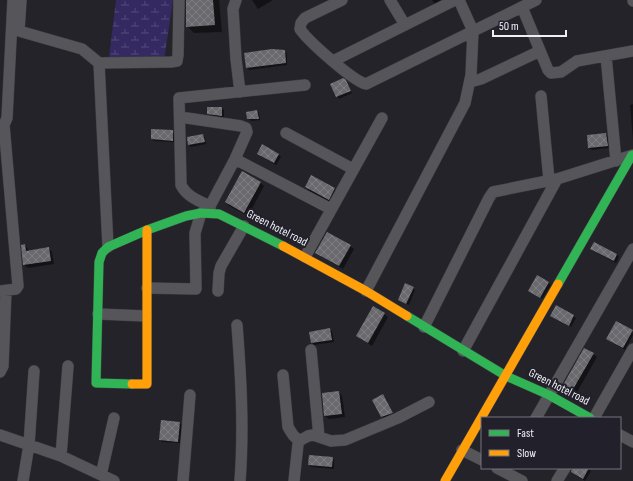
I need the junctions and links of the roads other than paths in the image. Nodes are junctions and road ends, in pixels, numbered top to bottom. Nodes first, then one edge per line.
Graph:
1 (13, 0) edge
2 (21, 0) edge
3 (179, 0) edge
4 (236, 0) edge
5 (342, 0) edge
6 (390, 0) edge
7 (455, 0) edge
8 (459, 0) edge
9 (536, 0) edge
10 (522, 7) junction
11 (405, 25) junction
12 (473, 31) junction
13 (540, 51) junction
14 (633, 52) edge
15 (606, 56) junction
16 (333, 60) junction
17 (99, 64) junction
18 (470, 82) junction
19 (305, 85) dead end
20 (240, 92) junction
21 (540, 96) dead end
22 (180, 117) junction
23 (382, 118) dead end
24 (2, 127) edge
25 (286, 133) dead end
26 (632, 155) edge
27 (235, 159) junction
28 (616, 161) junction
29 (353, 170) junction
30 (553, 180) junction
31 (331, 209) junction
32 (207, 211) junction
33 (244, 226) junction
34 (147, 230) junction
35 (108, 247) junction
36 (633, 249) edge
37 (305, 257) junction
38 (146, 288) junction
39 (366, 290) junction
40 (3, 291) edge
41 (218, 291) dead end
42 (98, 314) junction
43 (146, 316) junction
44 (237, 325) dead end
45 (424, 327) junction
46 (633, 349) edge
47 (311, 350) dead end
48 (463, 350) junction
49 (68, 366) dead end
50 (34, 371) dead end
51 (0, 372) edge
52 (283, 375) dead end
53 (506, 376) junction
54 (190, 395) dead end
55 (549, 395) junction
56 (428, 402) dead end
57 (482, 417) edge
58 (537, 417) edge
59 (588, 417) edge
60 (595, 417) edge
61 (114, 418) dead end
62 (481, 418) edge
63 (0, 435) edge
64 (621, 436) edge
65 (319, 437) junction
66 (299, 441) junction
67 (633, 442) edge
68 (29, 445) junction
69 (462, 450) junction
70 (61, 456) junction
71 (481, 460) edge
72 (564, 469) edge
73 (503, 472) edge
74 (101, 475) junction
75 (23, 481) edge
76 (114, 481) edge
77 (183, 481) edge
78 (240, 481) edge
79 (294, 481) edge
80 (445, 481) edge
81 (522, 481) edge
82 (557, 481) edge

1 - 24 street
2 - 17 street
3 - 17 street
4 - 20 street
5 - 16 street
6 - 11 street
7 - 11 street
8 - 12 street
9 - 10 street
10 - 12 street
10 - 13 street
11 - 16 street
12 - 16 street
12 - 18 street
13 - 15 street
13 - 18 street
14 - 15 street
15 - 28 street
17 - 35 street
18 - 39 street
19 - 20 street
20 - 22 street
21 - 30 street
22 - 27 street
22 - 32 street
23 - 29 street
24 - 40 street
25 - 29 street
26 - 28 street
26 - 53 street
27 - 31 street
27 - 32 street
28 - 30 street
29 - 31 street
30 - 45 street
30 - 48 street
31 - 37 street
32 - 33 street, Green hotel road
32 - 34 street, Green hotel road
32 - 38 street
33 - 37 street, Green hotel road
33 - 41 street
34 - 35 street, Green hotel road
34 - 38 street
35 - 42 street
36 - 55 street
37 - 39 street, Green hotel road
38 - 43 street
39 - 45 street, Green hotel road
40 - 51 street
42 - 43 street
42 - 43 street
44 - 78 street
45 - 48 street, Green hotel road
46 - 60 street
47 - 65 street
48 - 53 street, Green hotel road
49 - 70 street
50 - 68 street
52 - 66 street
53 - 55 street, Green hotel road
53 - 57 street
54 - 77 street
55 - 58 street
55 - 59 street, Green hotel road
56 - 65 street
61 - 74 street
62 - 69 street
63 - 68 street
64 - 67 street
65 - 66 street
66 - 79 street
68 - 70 street
68 - 75 street
69 - 71 street
69 - 80 street
70 - 74 street
72 - 82 street
73 - 81 street
74 - 76 street

